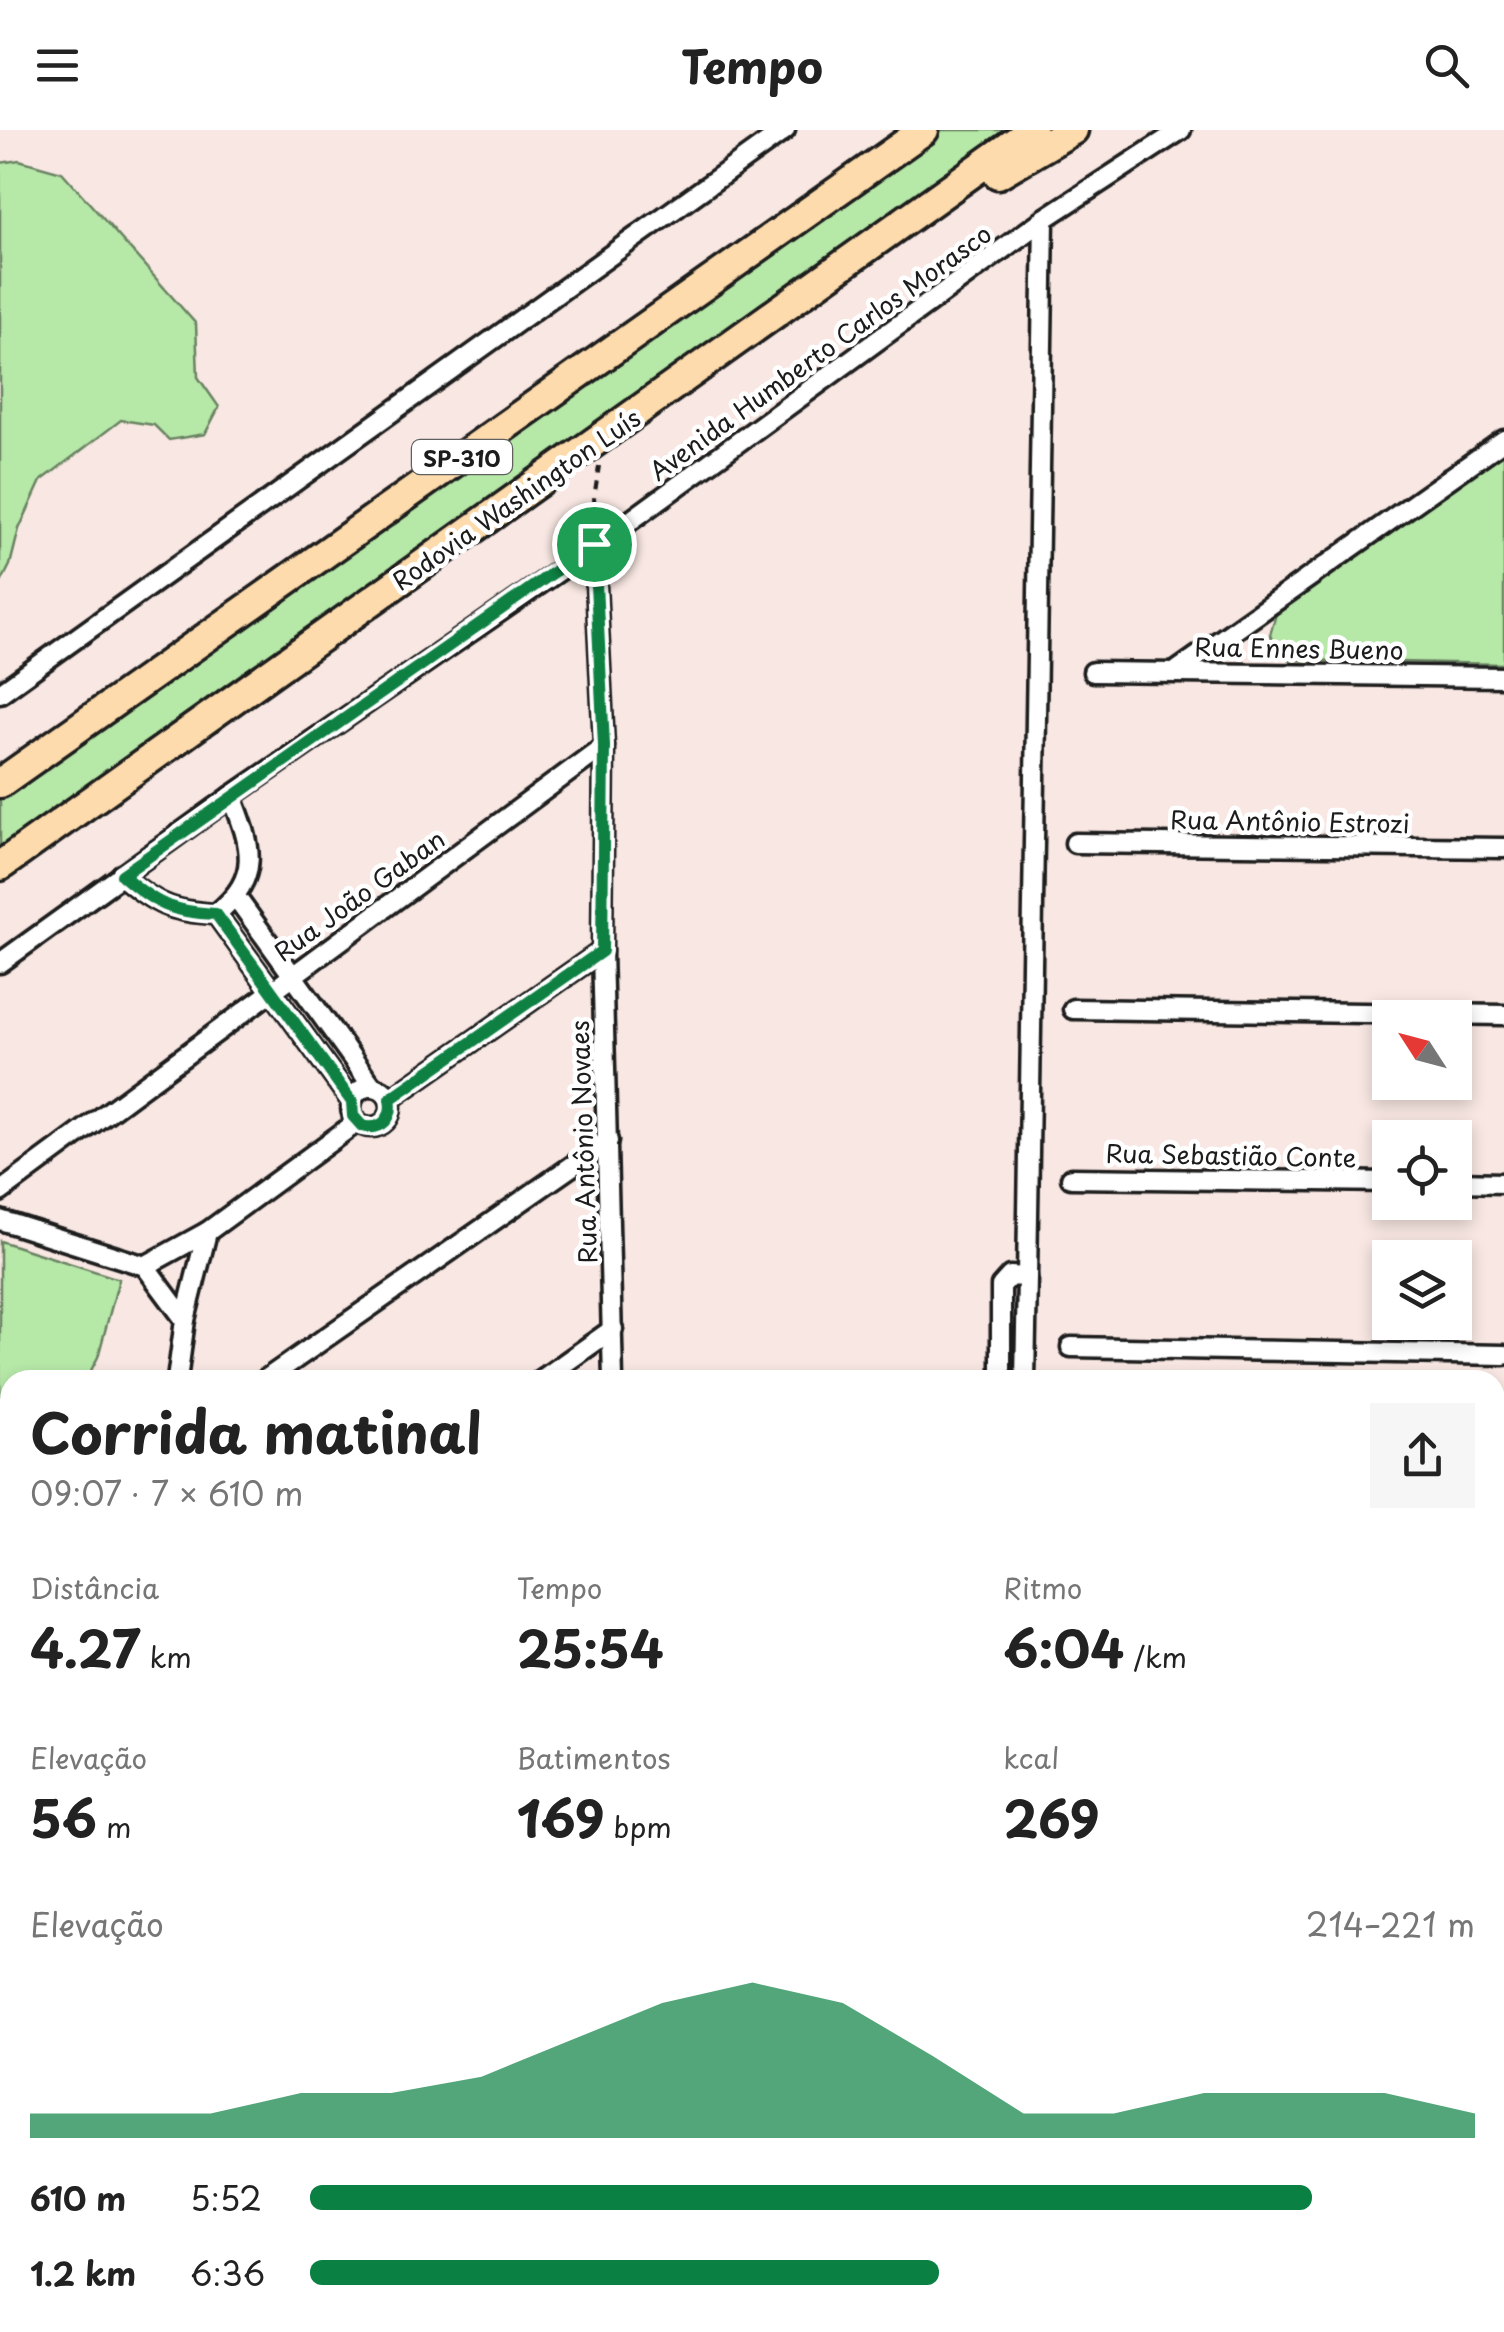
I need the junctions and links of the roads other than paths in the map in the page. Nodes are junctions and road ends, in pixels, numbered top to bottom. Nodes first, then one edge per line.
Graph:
1 (785, 130) edge
2 (894, 130) edge
3 (924, 130) edge
4 (1032, 130) edge
5 (1073, 130) edge
6 (1181, 130) edge
7 (1044, 219) junction
8 (756, 250) junction
9 (850, 262) junction
10 (1504, 440) edge
11 (599, 542) junction
12 (1178, 670) junction
13 (1094, 672) dead end
14 (1504, 677) edge
15 (0, 694) edge
16 (604, 746) junction
17 (0, 784) edge
18 (232, 796) junction
19 (1076, 843) dead end
20 (1504, 848) edge
21 (0, 866) edge
22 (122, 875) junction
23 (236, 897) junction
24 (216, 914) junction
25 (602, 951) junction
26 (0, 964) edge
27 (292, 976) junction
28 (270, 992) junction
29 (1073, 1009) dead end
30 (1504, 1015) edge
31 (373, 1087) junction
32 (390, 1099) junction
33 (352, 1102) junction
34 (357, 1122) junction
35 (608, 1141) junction
36 (1071, 1178) dead end
37 (1372, 1182) edge
38 (1472, 1182) edge
39 (1504, 1183) edge
40 (0, 1192) edge
41 (0, 1220) edge
42 (206, 1232) junction
43 (145, 1266) junction
44 (1026, 1277) junction
45 (185, 1320) junction
46 (613, 1328) junction
47 (1071, 1347) dead end
48 (1504, 1355) edge
49 (178, 1370) edge
50 (279, 1370) edge
51 (555, 1370) edge
52 (613, 1370) edge
53 (1000, 1370) edge
54 (1025, 1370) edge

1 - 15 street
2 - 8 highway
3 - 8 highway, SP-310
4 - 9 highway, Rodovia Washington Luís / SP-310
5 - 9 highway
6 - 7 street, Avenida Humberto Carlos Morasco
7 - 11 street, Avenida Humberto Carlos Morasco
7 - 44 street
8 - 17 highway, SP-310
9 - 21 highway, Rodovia Washington Luís / SP-310
10 - 12 street
11 - 16 street, Rua Antônio Novaes
11 - 18 street, Avenida Humberto Carlos Morasco
12 - 13 street, Rua Ennes Bueno
12 - 14 street, Rua Ennes Bueno
16 - 25 street, Rua Antônio Novaes
16 - 27 street, Rua João Gaban
18 - 22 street, Avenida Humberto Carlos Morasco
18 - 23 street
19 - 20 street, Rua Antônio Estrozi
22 - 24 street
22 - 26 street, Avenida Humberto Carlos Morasco
23 - 24 street
23 - 27 street
24 - 28 street
25 - 32 street
25 - 35 street, Rua Antônio Novaes
27 - 28 street, Rua João Gaban
27 - 31 street
28 - 33 street
28 - 40 street, Rua João Gaban
29 - 30 street
31 - 32 street
31 - 33 street
32 - 34 street
33 - 34 street
34 - 42 street
35 - 46 street, Rua Antônio Novaes
35 - 50 street
36 - 37 street, Rua Sebastião Conte
38 - 39 street
41 - 43 street
42 - 43 street
42 - 45 street
43 - 45 street
44 - 53 street
44 - 54 street
45 - 49 street
46 - 51 street
46 - 52 street, Rua Antônio Novaes
47 - 48 street

